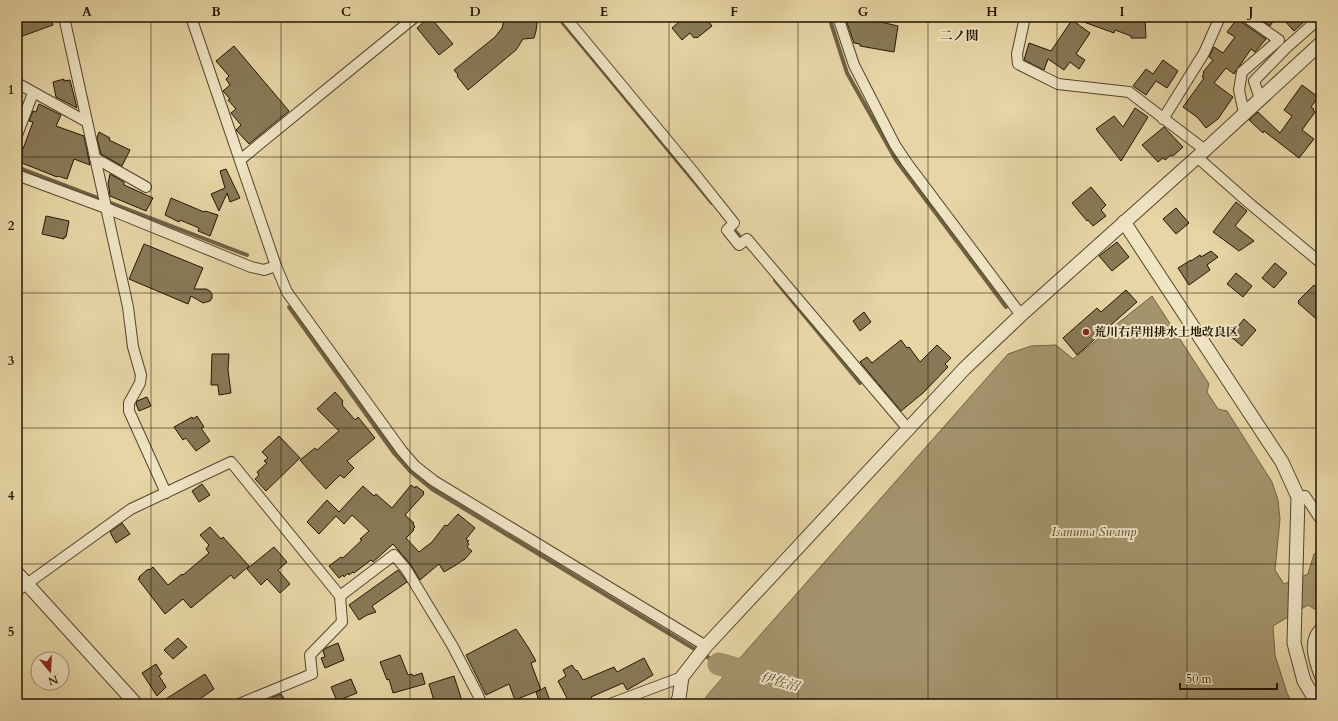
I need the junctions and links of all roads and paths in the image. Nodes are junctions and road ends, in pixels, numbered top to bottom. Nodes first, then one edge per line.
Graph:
1 (64, 17) edge
2 (191, 17) edge
3 (415, 17) edge
4 (565, 17) edge
5 (838, 17) edge
6 (1025, 17) edge
7 (1220, 17) edge
8 (1246, 17) edge
9 (1321, 17) edge
10 (1321, 43) edge
11 (17, 84) edge
12 (33, 93) junction
13 (1260, 99) junction
14 (1244, 113) junction
15 (1163, 119) junction
16 (87, 122) junction
17 (17, 135) edge
18 (1201, 153) junction
19 (95, 158) junction
20 (240, 160) junction
21 (17, 175) edge
22 (146, 187) dead end
23 (106, 208) junction
24 (1124, 222) junction
25 (1321, 263) edge
26 (276, 266) junction
27 (1021, 315) junction
28 (909, 430) junction
29 (166, 493) junction
30 (1298, 497) junction
31 (1321, 520) edge
32 (17, 573) edge
33 (22, 587) edge
34 (340, 596) junction
35 (1321, 628) edge
36 (706, 646) junction
37 (682, 677) junction
38 (1321, 679) edge
39 (259, 701) edge
40 (136, 704) edge
41 (239, 704) edge
42 (482, 704) edge
43 (610, 704) edge
44 (676, 704) edge
45 (1318, 704) edge

1 - 16 street
2 - 20 street
3 - 20 street
4 - 28 street
5 - 27 street
6 - 15 street
7 - 15 street
8 - 14 street
9 - 13 street
10 - 13 street
11 - 12 street
12 - 16 street
12 - 17 street
13 - 14 street
14 - 18 street
15 - 18 street
16 - 19 street
18 - 24 street
18 - 25 street
19 - 22 street
19 - 23 street
20 - 26 street
21 - 23 street
23 - 26 street
23 - 29 street
24 - 27 street
24 - 30 street
26 - 36 street
27 - 28 street
28 - 36 street
29 - 33 street
29 - 34 street
30 - 31 street
30 - 45 street
32 - 33 street
33 - 40 street
34 - 39 street
34 - 42 street
35 - 38 street
36 - 37 street
37 - 43 street
37 - 44 street
39 - 41 street

